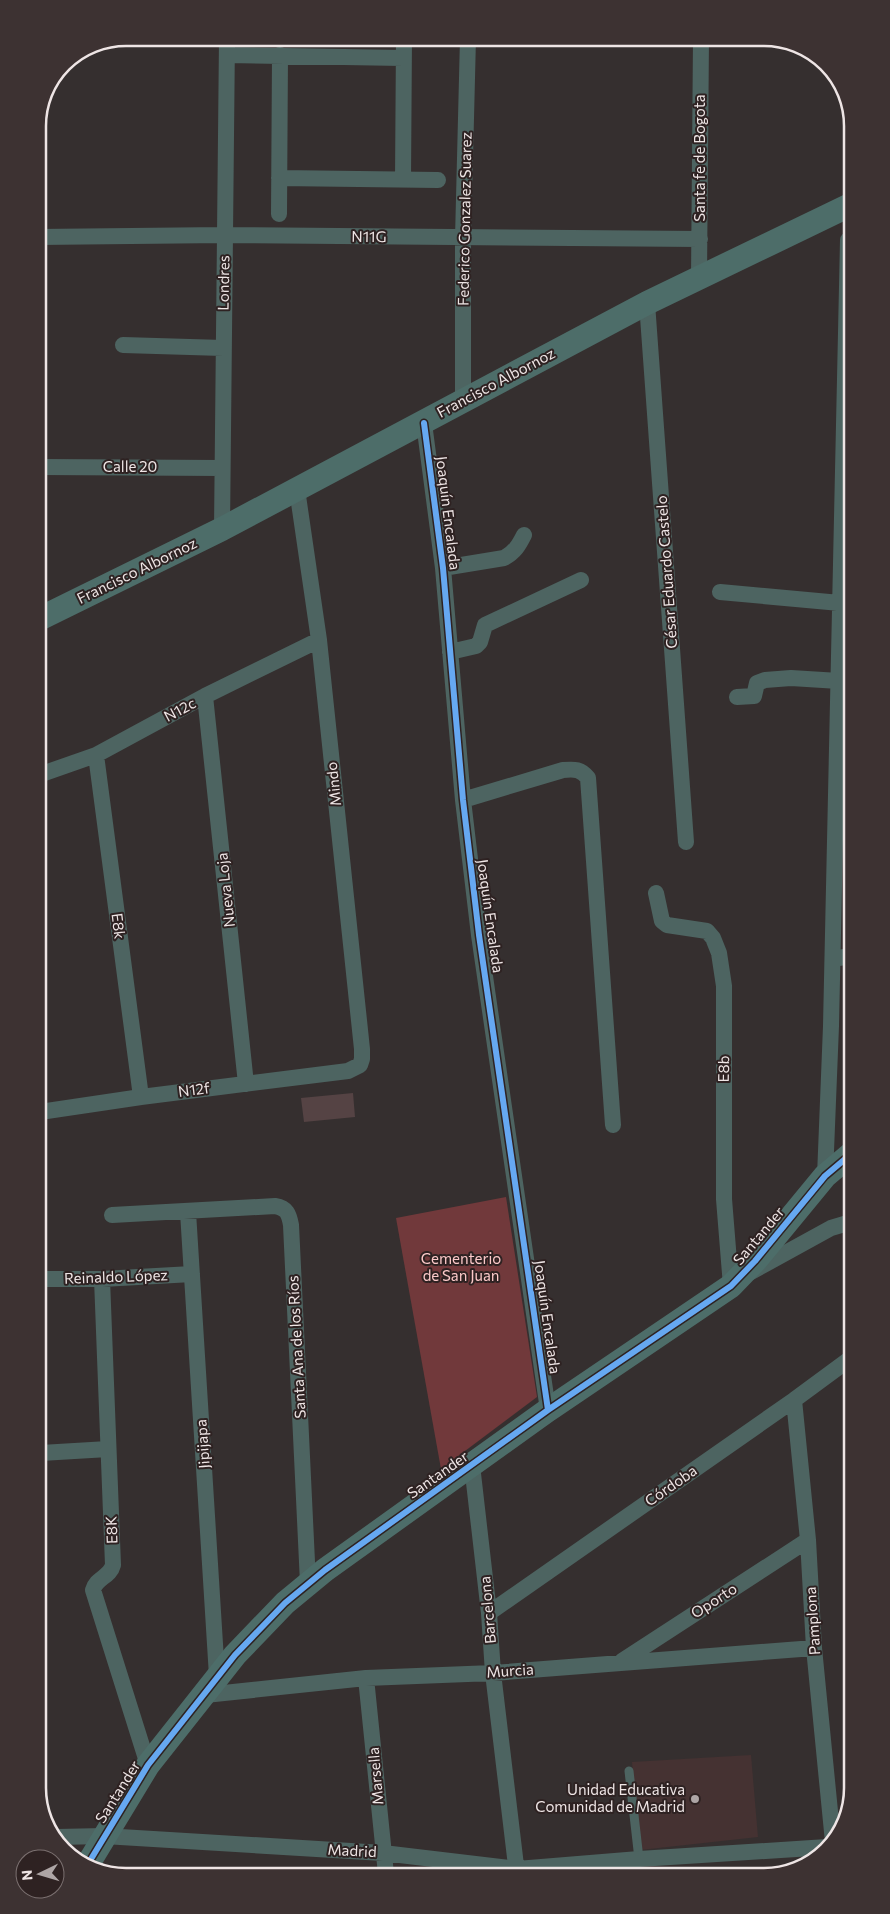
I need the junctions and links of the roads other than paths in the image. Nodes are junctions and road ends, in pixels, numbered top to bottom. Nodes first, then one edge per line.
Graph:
1 (227, 46) edge
2 (404, 46) edge
3 (468, 46) edge
4 (701, 46) edge
5 (227, 55) junction
6 (280, 55) junction
7 (403, 58) junction
8 (279, 178) junction
9 (403, 179) junction
10 (438, 180) dead end
11 (844, 208) edge
12 (279, 214) dead end
13 (224, 235) junction
14 (46, 237) edge
15 (463, 238) junction
16 (700, 239) junction
17 (699, 278) junction
18 (648, 303) junction
19 (123, 345) dead end
20 (223, 348) junction
21 (463, 400) junction
22 (424, 423) junction
23 (46, 467) edge
24 (222, 468) junction
25 (297, 489) junction
26 (222, 529) junction
27 (844, 529) edge
28 (524, 535) dead end
29 (443, 568) junction
30 (581, 580) dead end
31 (720, 592) dead end
32 (840, 603) junction
33 (46, 616) edge
34 (319, 640) junction
35 (450, 652) junction
36 (839, 681) junction
37 (206, 696) junction
38 (737, 697) dead end
39 (96, 756) junction
40 (46, 773) edge
41 (463, 800) junction
42 (843, 830) edge
43 (686, 842) dead end
44 (656, 894) dead end
45 (844, 957) edge
46 (833, 959) junction
47 (348, 1071) joint
48 (246, 1084) junction
49 (140, 1097) junction
50 (46, 1111) edge
51 (613, 1125) dead end
52 (844, 1160) edge
53 (825, 1176) junction
54 (188, 1212) junction
55 (112, 1215) dead end
56 (844, 1224) edge
57 (192, 1274) junction
58 (102, 1279) junction
59 (46, 1280) edge
60 (736, 1282) junction
61 (844, 1363) edge
62 (794, 1400) junction
63 (548, 1410) junction
64 (108, 1449) junction
65 (46, 1454) edge
66 (472, 1465) junction
67 (808, 1540) junction
68 (308, 1583) junction
69 (489, 1613) junction
70 (814, 1648) junction
71 (620, 1662) junction
72 (493, 1673) junction
73 (366, 1678) junction
74 (211, 1686) junction
75 (148, 1765) junction
76 (629, 1771) dead end
77 (832, 1830) edge
78 (62, 1836) edge
79 (104, 1836) junction
80 (817, 1848) edge
81 (383, 1853) junction
82 (639, 1859) junction
83 (91, 1860) edge
84 (385, 1868) edge
85 (495, 1868) edge
86 (517, 1868) edge
87 (548, 1868) edge

1 - 5 street, Londres
2 - 7 street
3 - 15 street, Federico Gonzalez Suarez
4 - 16 street, Santa fe de Bogota
5 - 6 street
5 - 13 street, Londres
6 - 7 street
6 - 8 street
7 - 9 street
8 - 9 street
8 - 12 street
9 - 10 street
11 - 17 street, Francisco Albornoz
13 - 14 street, N11G
13 - 15 street, N11G
13 - 20 street, Londres
15 - 16 street, N11G
15 - 21 street, Federico Gonzalez Suarez
16 - 17 street, Santa fe de Bogota
17 - 18 street, Francisco Albornoz
18 - 21 street, Francisco Albornoz
18 - 43 street, César Eduardo Castelo
19 - 20 street
20 - 24 street, Londres
21 - 22 street, Francisco Albornoz
22 - 25 street, Francisco Albornoz
22 - 29 street, Joaquín Encalada
23 - 24 street, Calle 20
24 - 26 street, Londres
25 - 26 street, Francisco Albornoz
25 - 34 street, Mindo
26 - 33 street, Francisco Albornoz
27 - 32 street
28 - 29 street
29 - 35 street, Joaquín Encalada
30 - 35 street
31 - 32 street
32 - 36 street
34 - 37 street, N12c
34 - 47 street, Mindo
35 - 41 street, Joaquín Encalada
36 - 38 street
36 - 42 street
37 - 39 street, N12c
37 - 48 street, Nueva Loja
39 - 40 street, N12c
39 - 49 street, E8k
41 - 51 street
41 - 63 street, Joaquín Encalada
42 - 46 street
44 - 60 street, E8b
45 - 46 street
46 - 53 street
47 - 48 street, N12f
48 - 49 street, N12f
49 - 50 street, N12f
52 - 53 street, Santander
53 - 60 street, Santander
54 - 55 street
54 - 57 street, Jipijapa
54 - 68 street, Santa Ana de los Ríos
56 - 60 street
57 - 58 street, Reinaldo López
57 - 74 street, Jipijapa
58 - 59 street, Reinaldo López
58 - 64 street, E8K
60 - 63 street, Santander
61 - 62 street, Córdoba
62 - 67 street, Pamplona
62 - 69 street, Córdoba
63 - 66 street, Santander
64 - 65 street
64 - 75 street, E8K
66 - 68 street, Santander
66 - 69 street, Barcelona
67 - 70 street, Pamplona
67 - 71 street, Oporto
68 - 74 street, Santander
69 - 72 street, Barcelona
70 - 71 street, Murcia
70 - 77 street, Pamplona
71 - 72 street, Murcia
72 - 73 street, Murcia
72 - 86 street, Barcelona
73 - 74 street, Murcia
73 - 81 street, Marsella
74 - 75 street, Santander
75 - 79 street, Santander
76 - 82 lane
78 - 79 street, Madrid
79 - 81 street, Madrid
79 - 83 street, Santander
80 - 82 street, Madrid
81 - 84 street, Marsella
81 - 85 street, Madrid
82 - 87 street, Madrid

